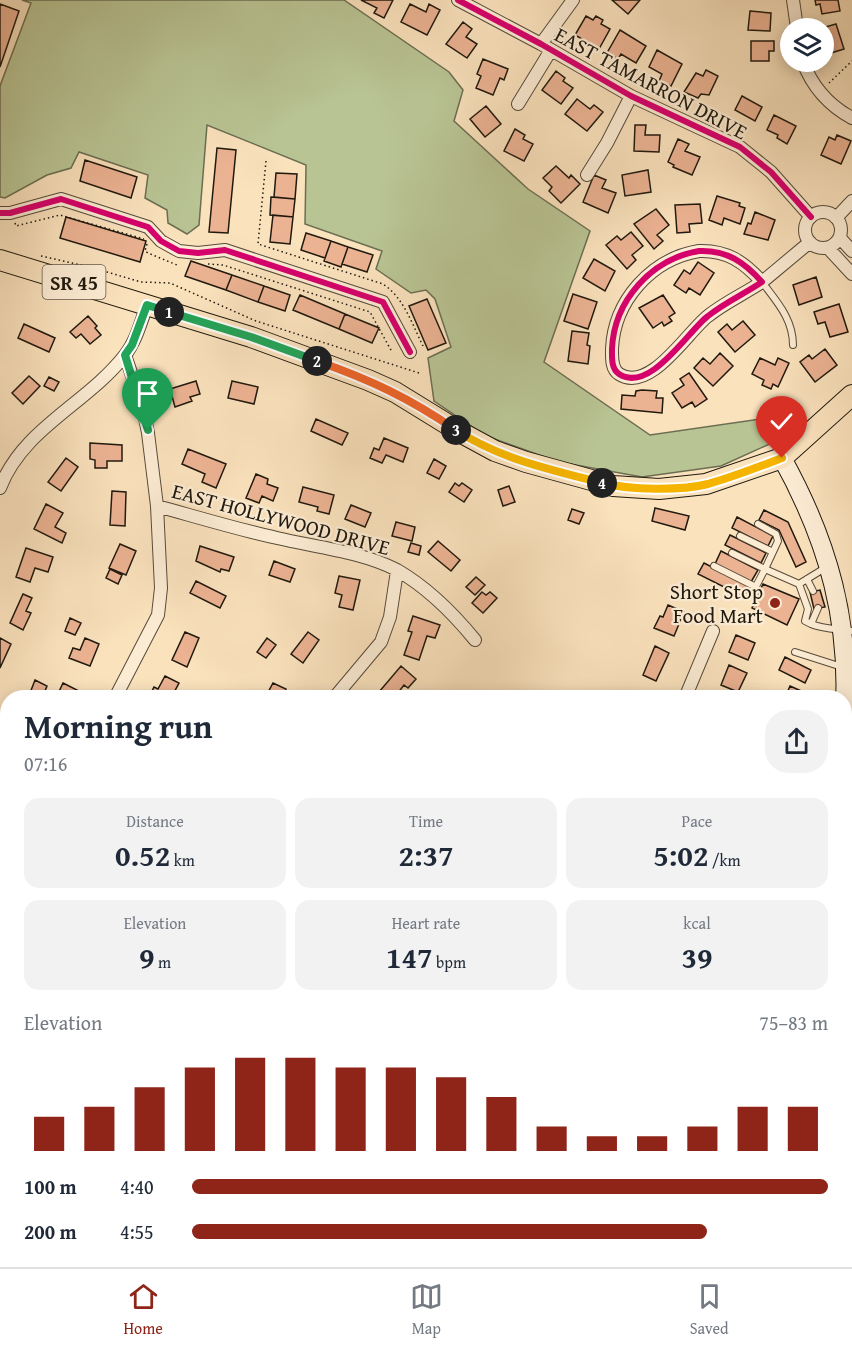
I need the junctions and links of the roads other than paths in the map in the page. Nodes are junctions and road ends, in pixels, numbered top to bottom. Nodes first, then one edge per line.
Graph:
1 (458, 0) edge
2 (573, 0) edge
3 (793, 0) edge
4 (796, 18) edge
5 (546, 47) junction
6 (809, 72) edge
7 (631, 96) junction
8 (518, 104) dead end
9 (852, 118) edge
10 (587, 175) dead end
11 (852, 201) edge
12 (0, 213) edge
13 (811, 217) junction
14 (836, 218) junction
15 (840, 238) junction
16 (810, 242) junction
17 (828, 248) junction
18 (852, 251) edge
19 (0, 260) edge
20 (852, 274) edge
21 (762, 282) junction
22 (147, 305) junction
23 (793, 345) dead end
24 (410, 352) dead end
25 (125, 355) junction
26 (852, 395) edge
27 (782, 458) junction
28 (0, 488) edge
29 (157, 506) junction
30 (758, 524) dead end
31 (740, 536) dead end
32 (773, 552) junction
33 (732, 553) dead end
34 (833, 563) junction
35 (714, 566) dead end
36 (765, 568) junction
37 (397, 570) junction
38 (807, 579) junction
39 (799, 584) junction
40 (813, 591) dead end
41 (818, 608) dead end
42 (811, 624) junction
43 (714, 631) dead end
44 (851, 631) edge
45 (476, 640) dead end
46 (795, 651) dead end
47 (851, 670) edge
48 (120, 690) edge
49 (341, 690) edge
50 (688, 690) edge
51 (851, 690) edge

1 - 5 street, EAST TAMARRON DRIVE
2 - 5 street
3 - 4 street
5 - 7 street, EAST TAMARRON DRIVE
5 - 8 street
6 - 9 street
7 - 10 street
7 - 13 street, EAST TAMARRON DRIVE
11 - 14 street
12 - 24 street
13 - 14 street
13 - 16 street
14 - 15 street
15 - 17 street
15 - 18 street
16 - 17 street
16 - 21 street
17 - 20 street
19 - 22 main road, SR 45
21 - 21 street
21 - 23 lane
22 - 25 street
22 - 27 main road, SR 45
25 - 28 street
25 - 29 street
26 - 27 main road, SR 45
27 - 34 main road
29 - 37 street, EAST HOLLYWOOD DRIVE
29 - 48 street
30 - 32 lane
31 - 32 lane
32 - 36 lane
33 - 36 lane
34 - 38 lane
34 - 44 main road
35 - 36 lane
36 - 39 lane
37 - 45 street, EAST HOLLYWOOD DRIVE
37 - 49 street
38 - 39 lane
38 - 40 lane
39 - 42 lane
41 - 42 lane
42 - 44 lane
43 - 50 street
44 - 47 main road
46 - 47 lane
47 - 51 main road

